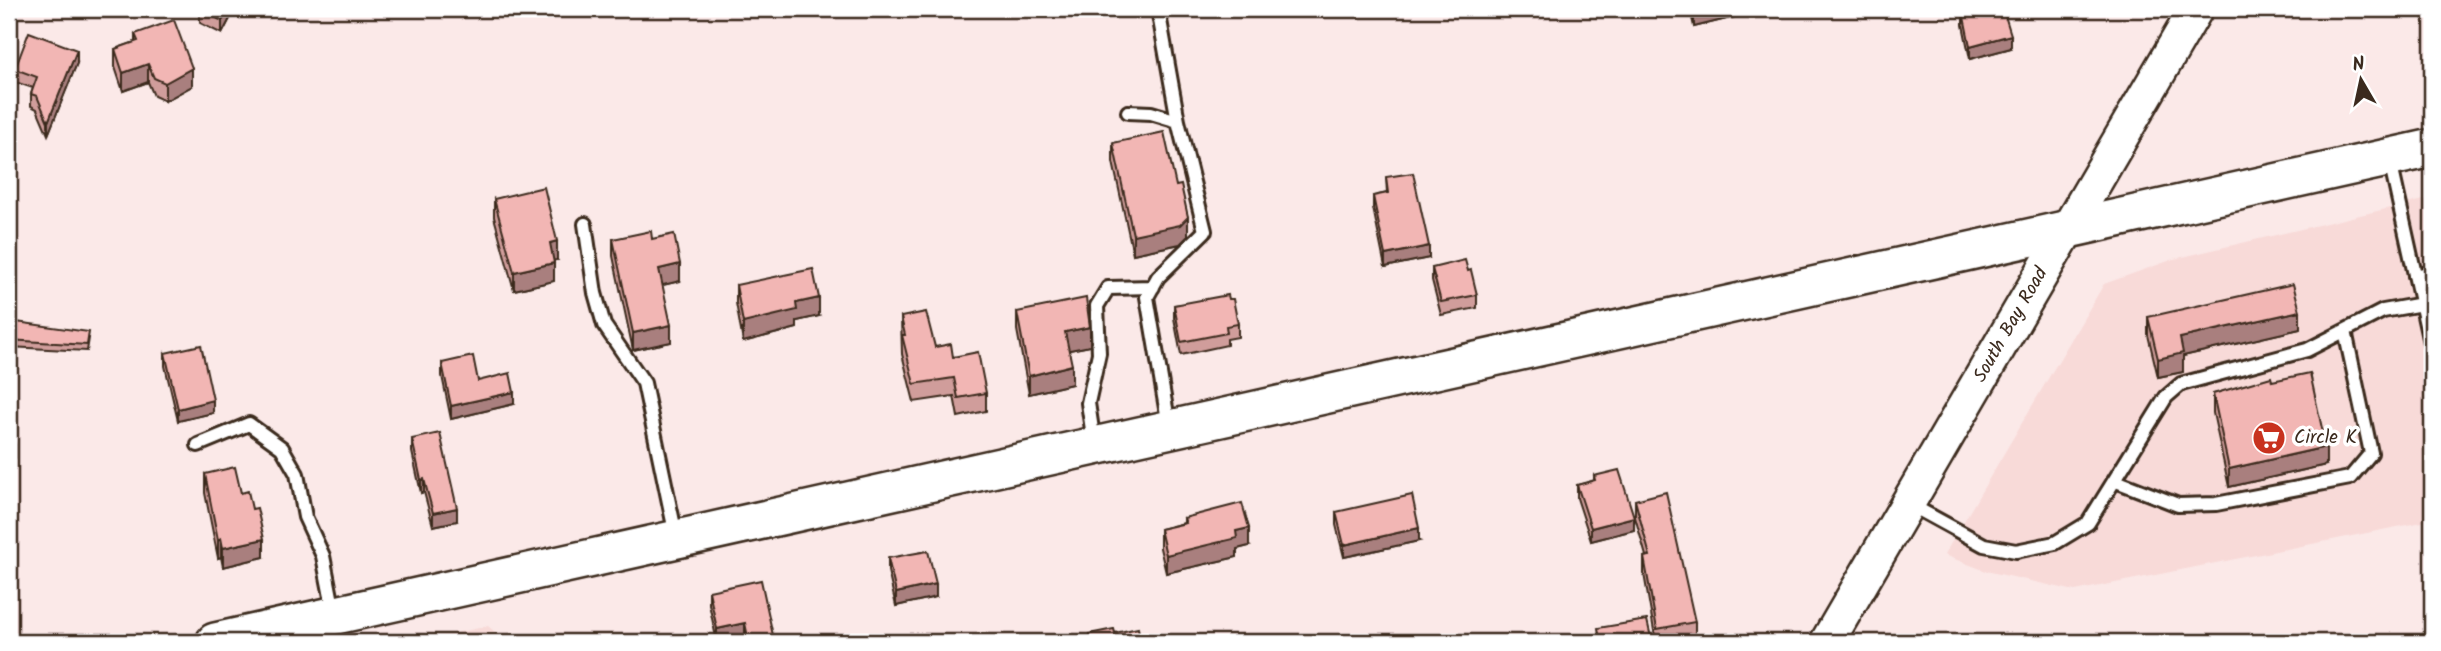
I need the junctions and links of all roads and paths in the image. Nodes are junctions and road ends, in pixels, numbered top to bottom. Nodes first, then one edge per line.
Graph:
1 (1158, 9) edge
2 (2196, 9) edge
3 (1128, 112) dead end
4 (1178, 121) junction
5 (2432, 148) edge
6 (2390, 158) junction
7 (584, 224) dead end
8 (2067, 229) junction
9 (2432, 272) edge
10 (2415, 276) junction
11 (1153, 288) junction
12 (2422, 304) junction
13 (2346, 331) junction
14 (2432, 352) edge
15 (1170, 429) junction
16 (198, 445) dead end
17 (1094, 446) junction
18 (2116, 481) junction
19 (1908, 503) junction
20 (676, 539) junction
21 (335, 615) junction
22 (215, 642) edge
23 (1826, 642) edge

1 - 4 lane
2 - 8 street, South Bay Road
3 - 4 lane
4 - 11 lane
5 - 6 main road
6 - 8 main road
6 - 10 lane
7 - 20 lane
8 - 15 main road
8 - 19 street, South Bay Road
9 - 10 lane
10 - 12 lane
11 - 15 lane
11 - 17 lane
12 - 13 lane
12 - 14 lane
13 - 18 lane
13 - 18 lane
15 - 17 main road
16 - 21 lane
17 - 20 main road
18 - 19 lane
19 - 23 street, South Bay Road
20 - 21 main road
21 - 22 main road

